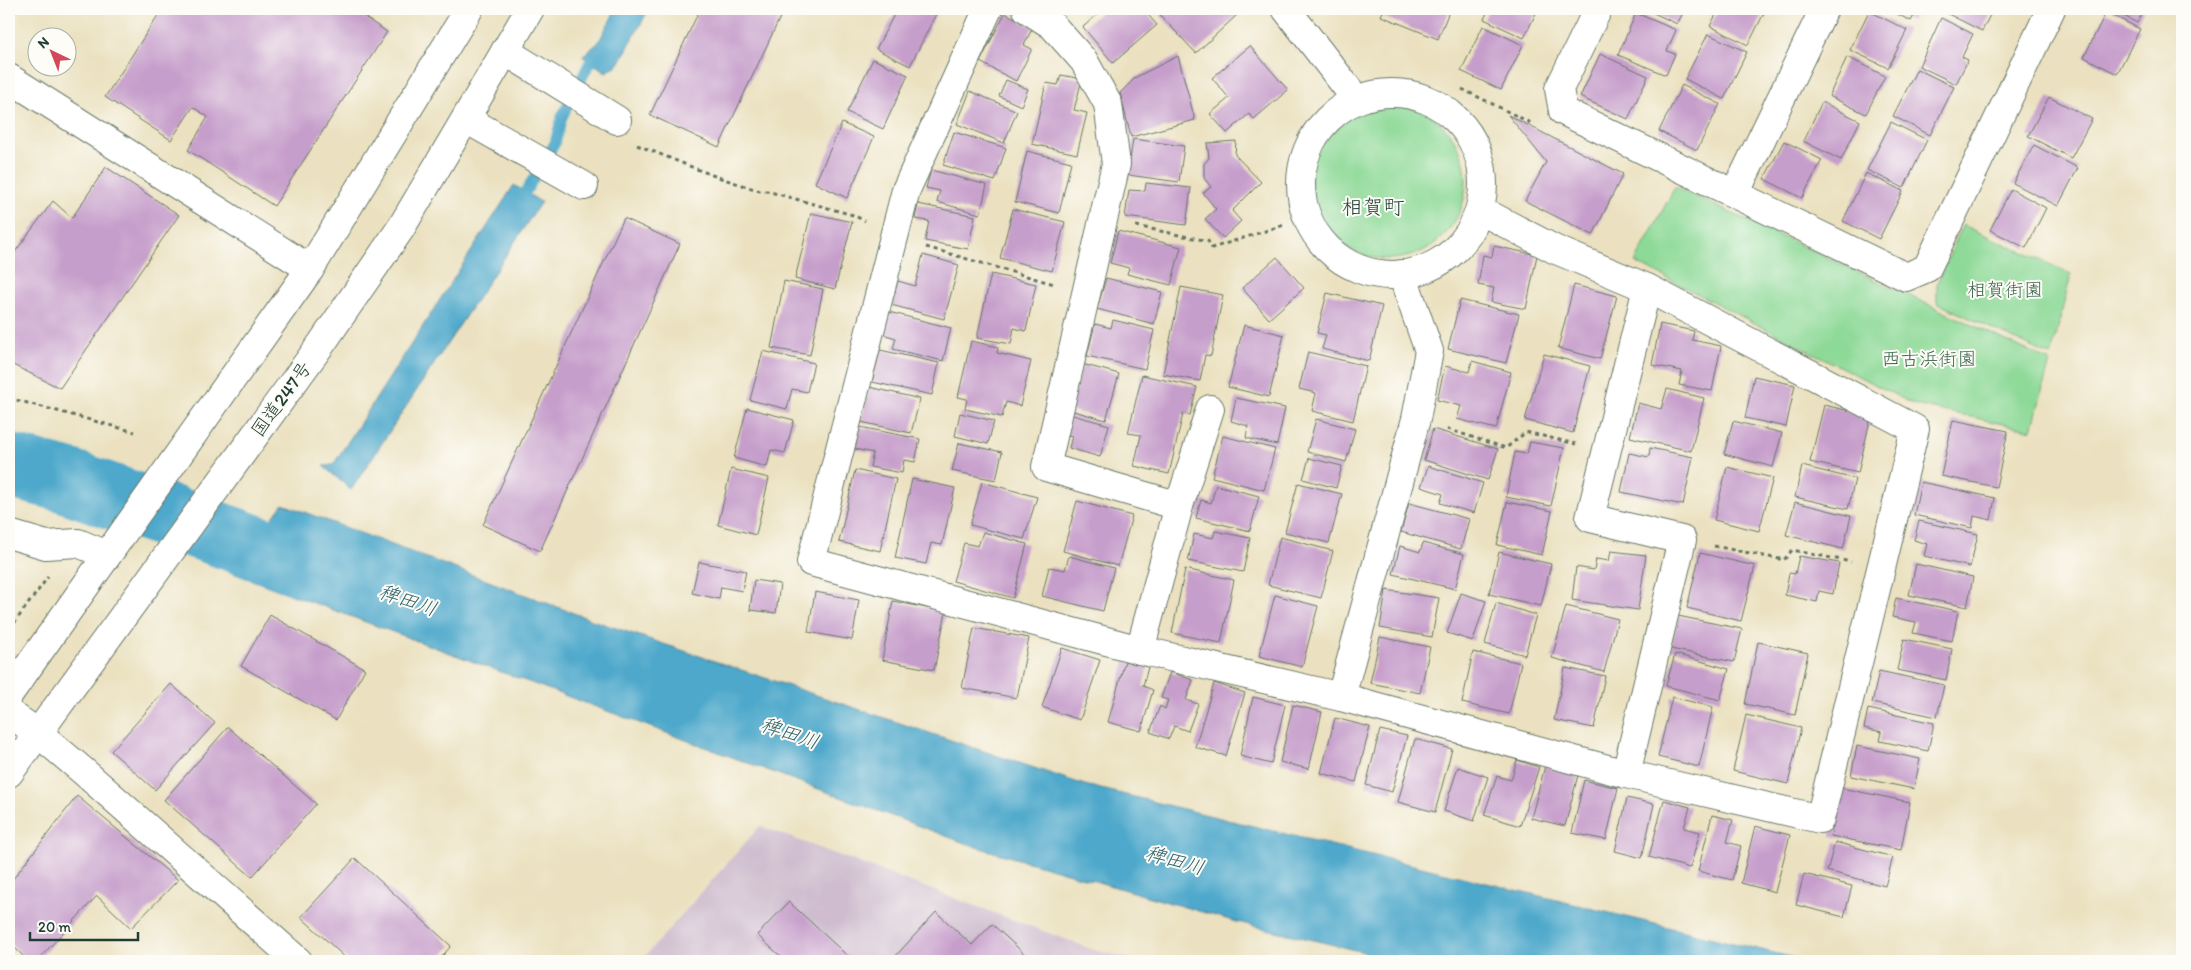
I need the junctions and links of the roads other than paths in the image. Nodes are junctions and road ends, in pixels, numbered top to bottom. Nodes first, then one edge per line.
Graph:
1 (469, 9) edge
2 (530, 9) edge
3 (988, 9) edge
4 (1027, 9) edge
5 (1286, 9) edge
6 (1598, 9) edge
7 (1824, 9) edge
8 (2051, 9) edge
9 (505, 51) junction
10 (9, 78) edge
11 (1356, 99) junction
12 (466, 119) junction
13 (617, 120) dead end
14 (584, 186) dead end
15 (1735, 194) junction
16 (1480, 210) junction
17 (310, 269) junction
18 (1402, 274) junction
19 (1647, 288) junction
20 (1210, 409) dead end
21 (1179, 506) junction
22 (9, 534) edge
23 (111, 551) junction
24 (1140, 650) junction
25 (9, 694) edge
26 (1341, 697) junction
27 (9, 713) edge
28 (38, 732) junction
29 (9, 773) edge
30 (1626, 774) junction
31 (298, 961) edge

1 - 17 main road
2 - 9 main road, 国道247号
3 - 24 main road
4 - 21 main road
5 - 11 main road
6 - 15 main road
7 - 15 main road
8 - 15 main road
9 - 12 main road, 国道247号
9 - 13 main road
10 - 17 main road
11 - 16 main road
11 - 18 main road
12 - 14 main road
12 - 28 main road, 国道247号
16 - 18 main road
16 - 19 main road
17 - 23 main road
18 - 26 main road
19 - 30 main road
19 - 30 main road
20 - 21 main road
21 - 24 main road
22 - 23 main road
23 - 25 main road
24 - 26 main road
26 - 30 main road
27 - 28 main road
28 - 29 main road, 国道247号
28 - 31 main road

